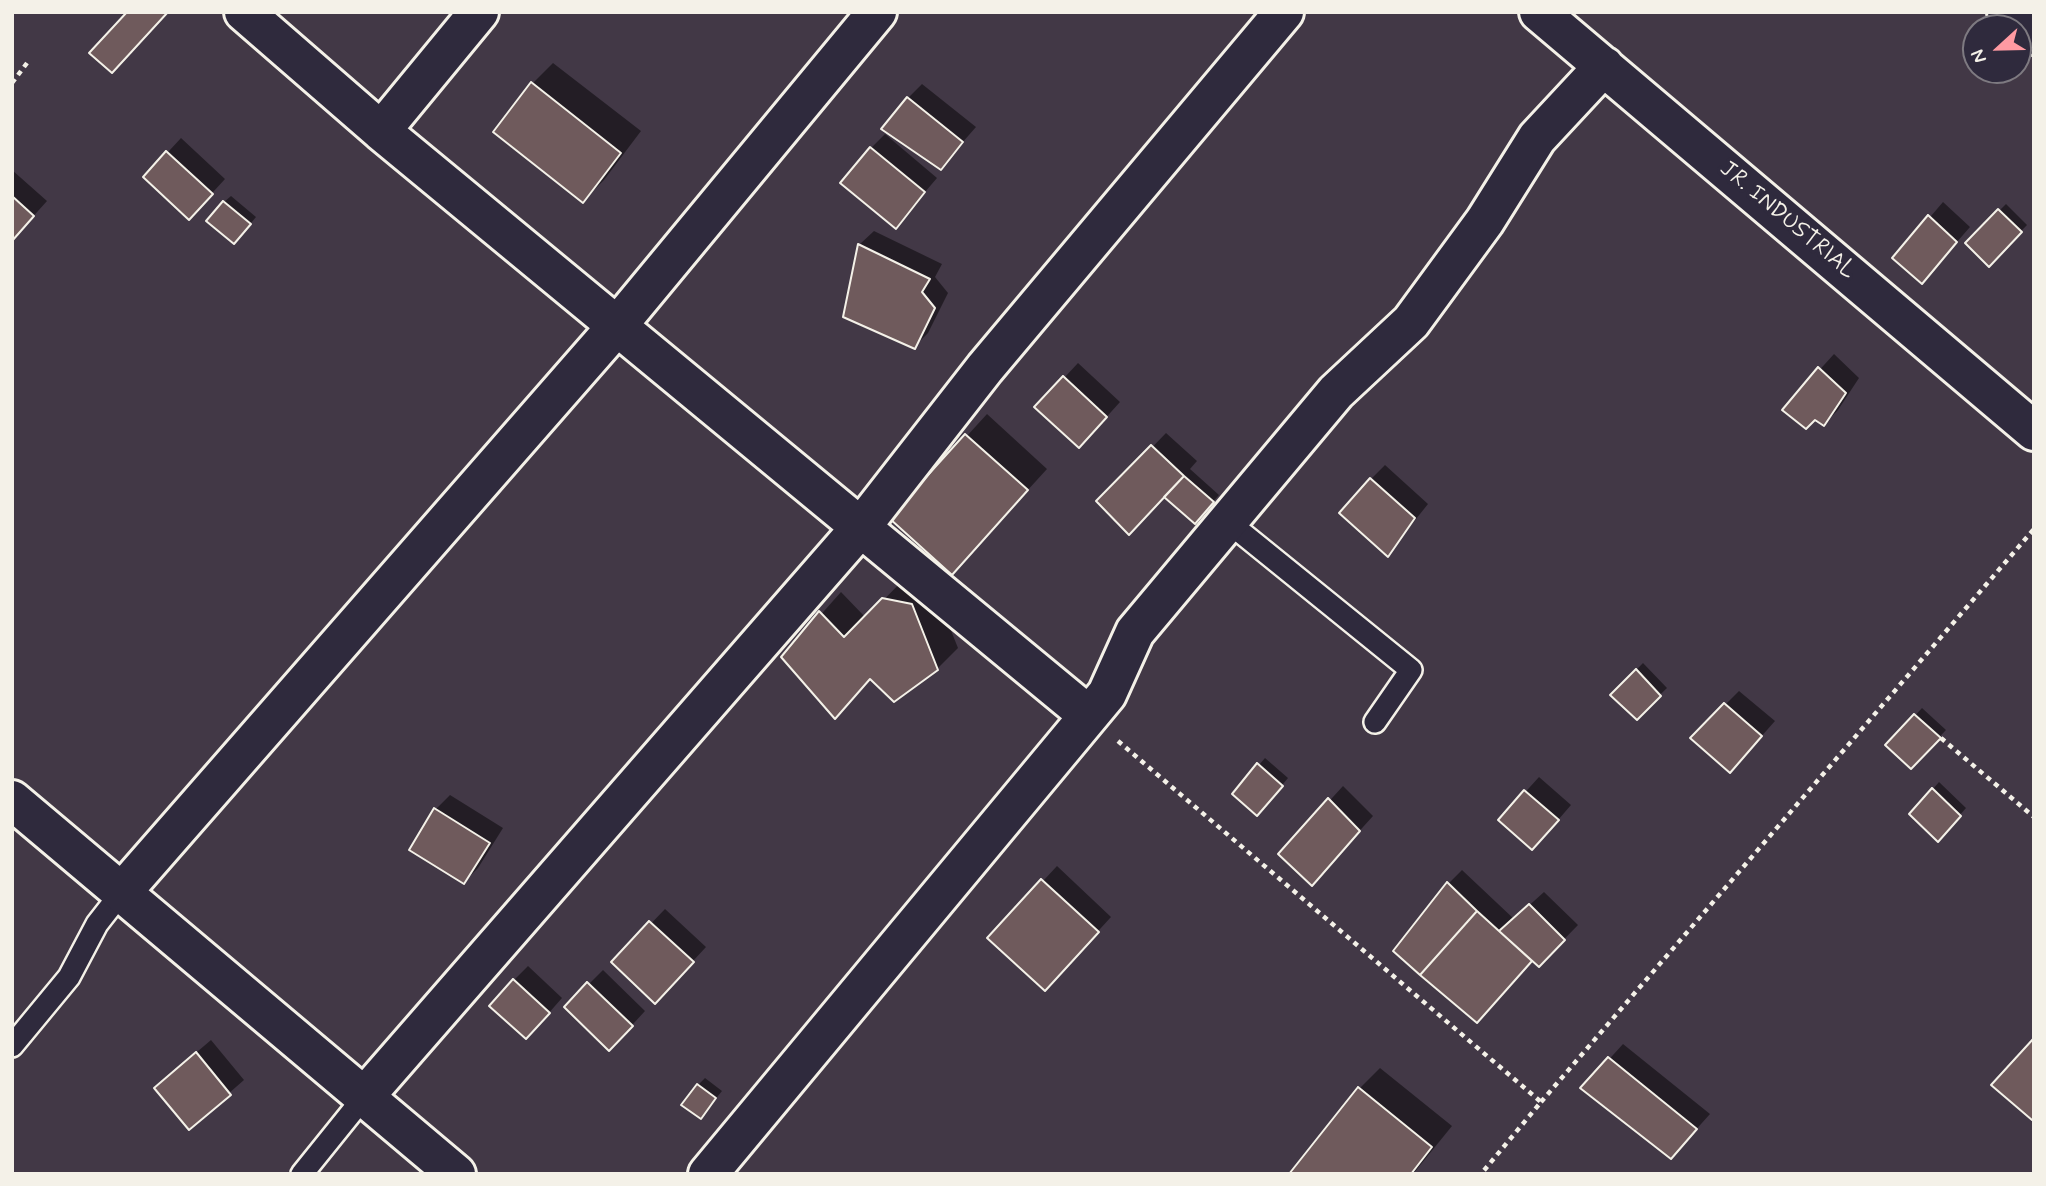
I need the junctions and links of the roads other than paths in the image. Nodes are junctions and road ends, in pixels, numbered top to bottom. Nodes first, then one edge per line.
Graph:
1 (244, 12) edge
2 (479, 12) edge
3 (877, 12) edge
4 (1284, 12) edge
5 (1539, 12) edge
6 (2007, 12) edge
7 (2034, 35) edge
8 (1604, 66) junction
9 (381, 131) junction
10 (617, 326) junction
11 (2034, 431) edge
12 (1227, 521) junction
13 (860, 527) junction
14 (1088, 715) junction
15 (1375, 722) dead end
16 (12, 800) edge
17 (122, 892) junction
18 (12, 1046) edge
19 (365, 1097) junction
20 (302, 1174) edge
21 (456, 1174) edge
22 (708, 1174) edge

1 - 9 street
2 - 9 street
3 - 10 street
4 - 13 street
5 - 8 street, JR. INDUSTRIAL
6 - 7 street
8 - 11 street, JR. INDUSTRIAL
8 - 12 street
9 - 10 street
10 - 13 street
10 - 17 street
12 - 14 street
12 - 15 lane
13 - 14 street
13 - 19 street
14 - 22 street
16 - 17 street
17 - 18 lane
17 - 19 street
19 - 20 lane
19 - 21 street

